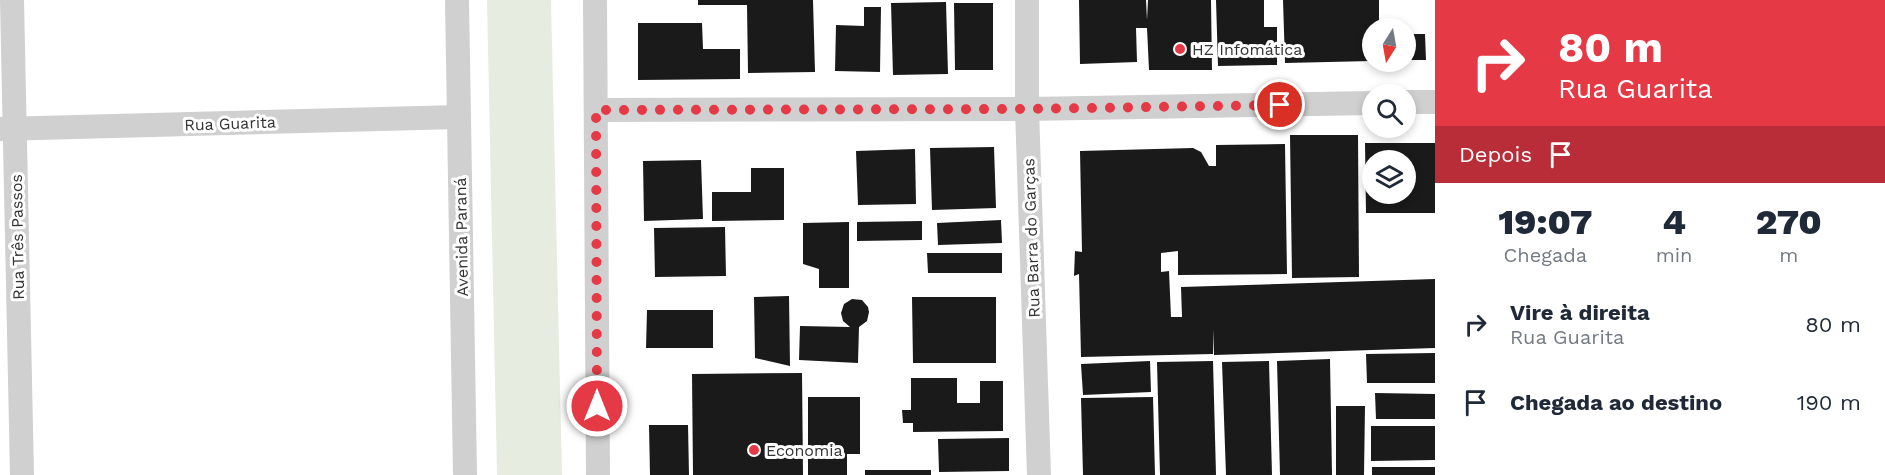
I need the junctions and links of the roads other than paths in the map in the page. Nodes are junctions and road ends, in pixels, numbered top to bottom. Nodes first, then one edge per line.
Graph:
1 (12, 0) edge
2 (457, 0) edge
3 (595, 0) edge
4 (1027, 0) edge
5 (1416, 102) edge
6 (1435, 102) edge
7 (1362, 103) edge
8 (1027, 109) junction
9 (596, 110) junction
10 (459, 117) junction
11 (7, 129) edge
12 (21, 475) edge
13 (465, 475) edge
14 (598, 475) edge
15 (1039, 475) edge

1 - 11 street, Rua Três Passos
2 - 10 street, Avenida Paraná
3 - 9 street
4 - 8 street, Rua Barra do Garças
5 - 6 street
7 - 8 street
8 - 9 street
8 - 15 street, Rua Barra do Garças
9 - 14 street
10 - 11 street, Rua Guarita
10 - 13 street, Avenida Paraná
11 - 12 street, Rua Três Passos

